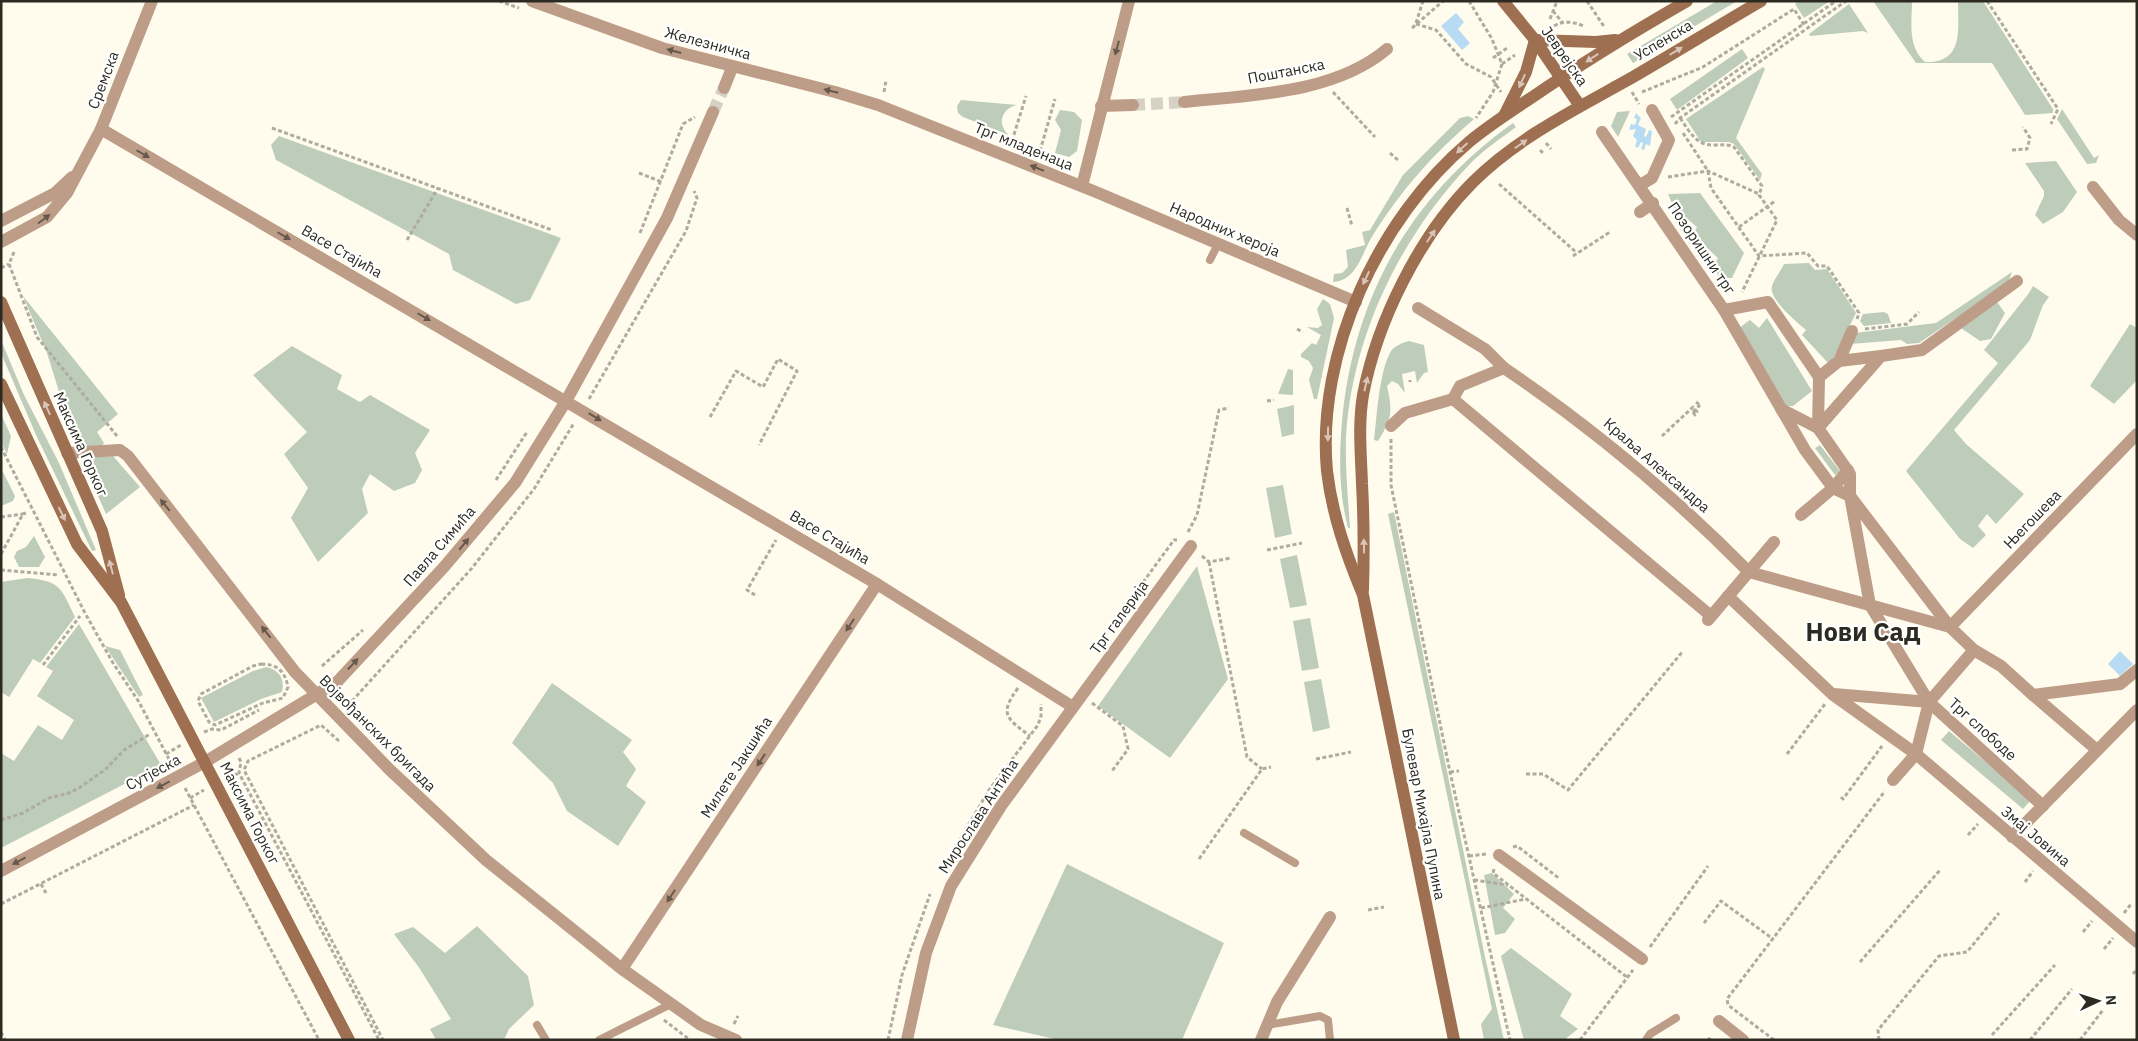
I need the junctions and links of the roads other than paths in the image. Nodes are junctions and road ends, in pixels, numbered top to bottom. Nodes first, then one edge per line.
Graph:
1 (152, 1) edge
2 (532, 1) edge
3 (1129, 1) edge
4 (1503, 1) edge
5 (1686, 1) edge
6 (1761, 1) edge
7 (1622, 38) junction
8 (1535, 40) junction
9 (1387, 49) dead end
10 (732, 68) junction
11 (1561, 77) junction
12 (724, 88) tunnel mouth
13 (1184, 102) tunnel mouth
14 (878, 105) joint
15 (1133, 105) tunnel mouth
16 (1101, 106) junction
17 (1580, 106) junction
18 (1647, 109) road end
19 (713, 112) tunnel mouth
20 (1501, 119) junction
21 (101, 129) junction
22 (1602, 132) dead end
23 (81, 168) junction
24 (1640, 185) junction
25 (1082, 186) junction
26 (2093, 187) dead end
27 (1653, 203) junction
28 (1640, 212) dead end
29 (1, 221) edge
30 (2137, 235) edge
31 (1, 242) edge
32 (1218, 244) junction
33 (1210, 260) dead end
34 (2017, 281) dead end
35 (1, 302) edge
36 (1356, 302) junction
37 (1418, 308) dead end
38 (1724, 310) junction
39 (1852, 331) road end
40 (1880, 356) junction
41 (1839, 361) junction
42 (1504, 368) junction
43 (1819, 377) junction
44 (1, 384) edge
45 (1453, 399) junction
46 (566, 401) junction
47 (1780, 409) junction
48 (1391, 426) road end
49 (1821, 432) junction
50 (2137, 434) edge
51 (67, 453) junction
52 (1848, 470) junction
53 (1833, 488) junction
54 (1850, 496) junction
55 (1801, 515) dead end
56 (1774, 542) dead end
57 (1190, 546) road end
58 (1748, 572) junction
59 (877, 584) junction
60 (1363, 595) junction
61 (1728, 596) junction
62 (121, 602) junction
63 (1870, 604) junction
64 (1950, 627) junction
65 (1974, 650) junction
66 (2137, 670) edge
67 (1832, 694) junction
68 (316, 695) junction
69 (2033, 695) junction
70 (1929, 702) junction
71 (1073, 707) junction
72 (2137, 710) edge
73 (2097, 750) junction
74 (1916, 754) junction
75 (205, 762) junction
76 (1893, 780) road end
77 (2043, 806) junction
78 (1244, 833) dead end
79 (2012, 837) junction
80 (1499, 855) road end
81 (1295, 863) dead end
82 (1, 870) edge
83 (1330, 917) dead end
84 (2137, 942) edge
85 (1642, 959) dead end
86 (622, 969) junction
87 (671, 1004) junction
88 (1676, 1018) dead end
89 (1718, 1021) dead end
90 (538, 1024) dead end
91 (701, 1025) junction
92 (1267, 1025) junction
93 (349, 1040) edge
94 (546, 1040) edge
95 (599, 1040) edge
96 (713, 1040) edge
97 (736, 1040) edge
98 (907, 1040) edge
99 (1261, 1040) edge
100 (1330, 1040) edge
101 (1454, 1040) edge
102 (1646, 1040) edge
103 (1743, 1040) edge

1 - 21 street, Сремска
10 -> 2 street, Железничка
3 -> 16 street, Трг младенаца
4 - 8 main road, Јеврејска
5 - 7 main road, Успенска
17 -> 6 main road, Успенска
7 - 8 main road
7 -> 11 main road, Успенска
8 - 11 main road, Јеврејска
8 -> 20 main road
9 - 13 street, Поштанска
10 - 12 street
14 -> 10 street, Железничка
11 - 17 main road, Јеврејска
11 - 20 main road, Булевар Михајла Пупина
25 -> 14 street, Трг младенаца
15 - 16 street
16 - 25 street, Трг младенаца
60 -> 17 main road, Булевар Михајла Пупина
18 - 24 street
19 - 46 street
20 -> 36 main road, Булевар Михајла Пупина
21 - 23 street, Сремска
21 -> 46 street, Васе Стајића
22 - 24 street, Позоришни трг
23 - 29 street, Сремска
31 -> 23 street, Сремска
24 - 27 street, Позоришни трг
25 - 32 street, Народних хероја
26 - 30 street
27 - 28 street, Позоришни трг
27 - 38 street, Позоришни трг
32 - 33 lane
32 - 36 street, Народних хероја
34 - 40 street
51 -> 35 main road, Максима Горког
36 -> 60 main road, Булевар Михајла Пупина
37 - 42 street, Краља Александра
38 - 43 street, Позоришни трг
38 - 47 street, Позоришни трг
39 - 41 street
40 - 41 street
40 - 49 street
41 - 43 street
42 - 45 street
42 - 58 street, Краља Александра
43 - 49 street
44 -> 62 main road, Максима Горког
45 - 48 street
45 - 61 street
46 -> 59 street, Васе Стајића
68 -> 46 street, Павла Симића
47 - 49 street
47 - 53 street, Позоришни трг
49 - 52 street
50 - 64 street, Његошева
62 -> 51 main road, Максима Горког
68 -> 51 street, Војвођанских бригада
52 - 53 street
52 - 54 street
53 - 54 street
53 - 55 street
54 - 63 street
54 - 64 street
56 - 58 street
57 - 71 street, Трг галерија
58 - 61 street
58 - 63 street
59 - 71 street, Васе Стајића
59 -> 86 street, Милете Јакшића
60 - 101 main road, Булевар Михајла Пупина
61 - 67 street
62 - 75 main road, Максима Горког
63 - 64 street
63 - 70 street
64 - 65 street
65 - 69 street
65 - 70 street
66 - 69 street
67 - 70 street, Трг слободе
67 - 74 street
68 - 75 street, Сутјеска
68 - 86 street, Војвођанских бригада
69 - 73 street
70 - 74 street
70 - 77 street, Трг слободе
71 - 98 street, Мирослава Антића
72 - 73 street
73 - 77 street
74 - 76 street
74 - 79 street, Змај Јовина
75 -> 82 street, Сутјеска
75 - 93 main road, Максима Горког
77 - 79 street
78 - 81 lane
79 - 84 street, Змај Јовина
80 - 85 street
83 - 92 street
86 - 87 street, Војвођанских бригада
87 - 91 street, Војвођанских бригада
87 - 95 lane
88 - 102 lane
89 - 103 street
90 - 94 lane
91 - 96 street, Војвођанских бригада
91 - 97 street, Војвођанских бригада
92 - 99 street
92 - 100 lane

